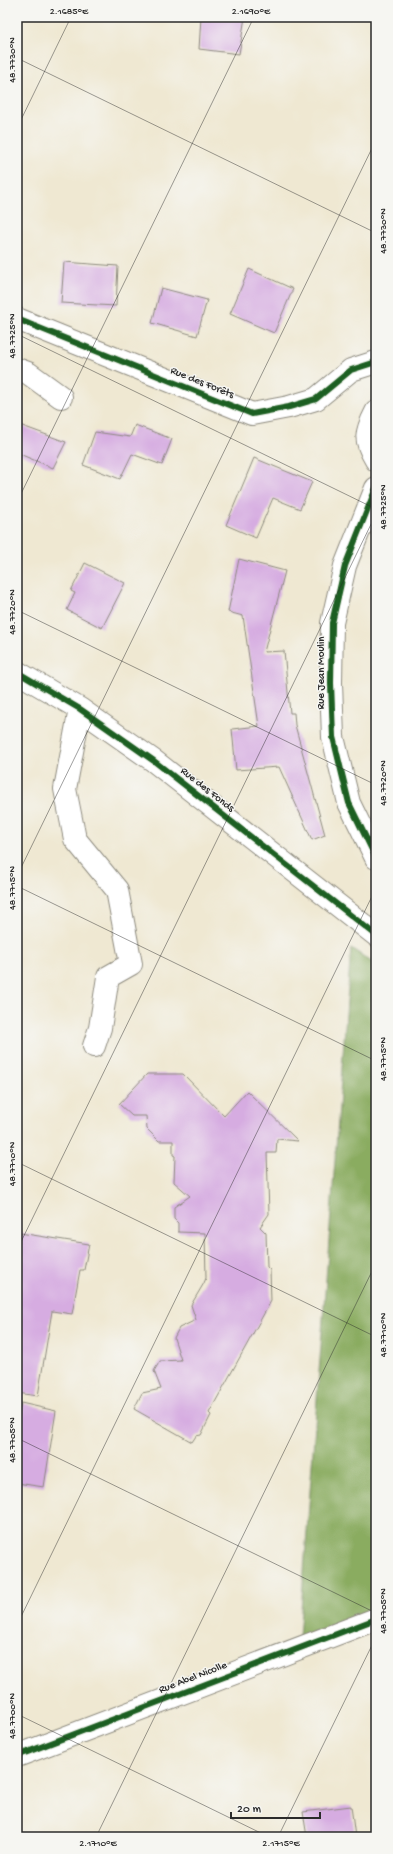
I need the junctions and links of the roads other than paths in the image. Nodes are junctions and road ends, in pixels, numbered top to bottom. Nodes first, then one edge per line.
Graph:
1 (17, 319) edge
2 (376, 362) edge
3 (17, 368) edge
4 (61, 397) dead end
5 (376, 412) edge
6 (376, 460) edge
7 (376, 488) edge
8 (17, 672) edge
9 (80, 709) junction
10 (376, 858) edge
11 (376, 935) edge
12 (94, 1046) dead end
13 (376, 1619) edge
14 (17, 1756) edge

1 - 2 street, Rue des Forêts
3 - 4 street
5 - 6 street
7 - 10 street, Rue Jean Moulin
8 - 9 street, Rue des Fonds
9 - 11 street, Rue des Fonds
9 - 12 street
13 - 14 street, Rue Abel Nicolle

